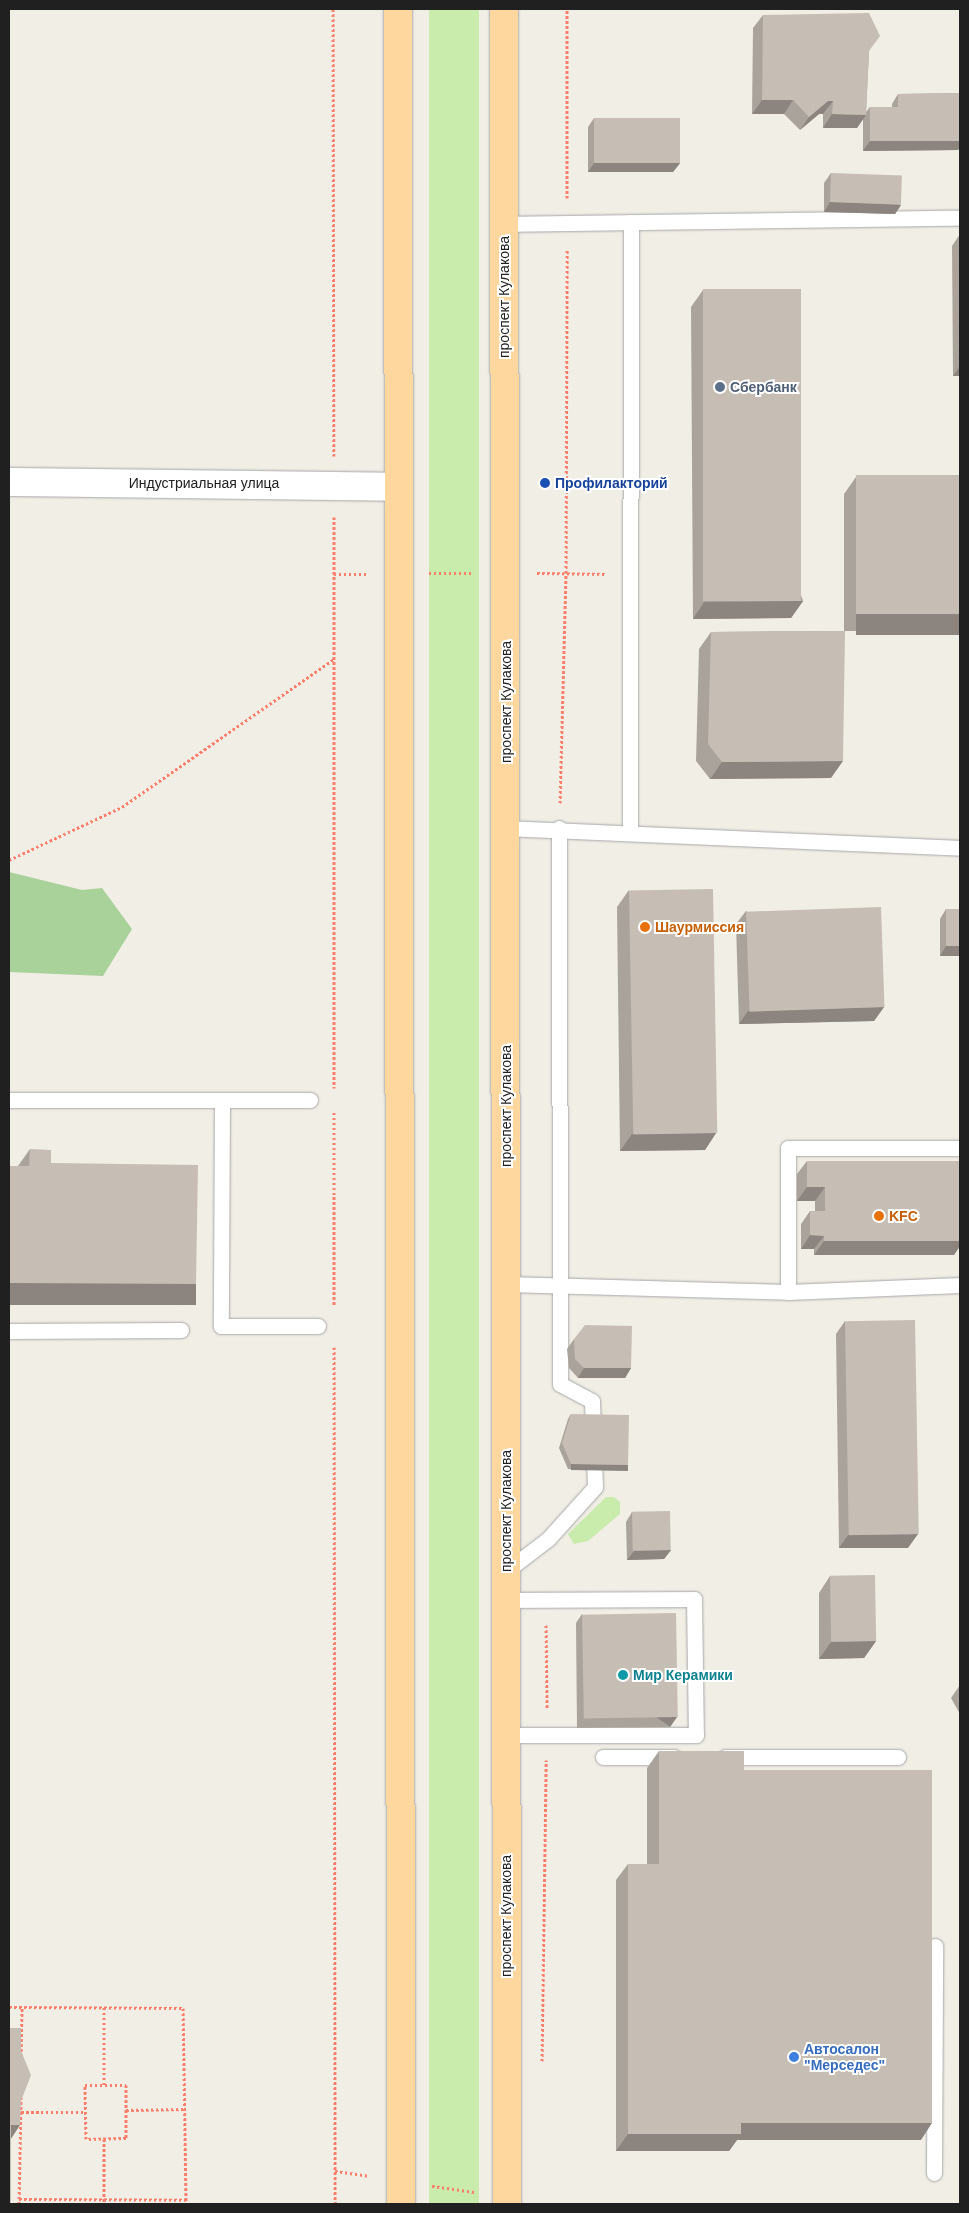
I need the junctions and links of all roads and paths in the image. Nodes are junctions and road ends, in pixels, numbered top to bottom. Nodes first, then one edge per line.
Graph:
1 (398, 9) edge
2 (504, 9) edge
3 (567, 9) edge
4 (960, 218) edge
5 (631, 222) junction
6 (567, 223) junction
7 (504, 224) junction
8 (9, 482) edge
9 (399, 487) junction
10 (334, 659) dead end
11 (506, 828) junction
12 (559, 828) junction
13 (630, 831) junction
14 (960, 848) edge
15 (9, 860) edge
16 (9, 1100) edge
17 (222, 1100) junction
18 (310, 1100) dead end
19 (960, 1148) edge
20 (506, 1284) junction
21 (561, 1284) junction
22 (960, 1284) edge
23 (788, 1292) junction
24 (318, 1326) dead end
25 (181, 1330) dead end
26 (9, 1331) edge
27 (506, 1571) junction
28 (506, 1600) junction
29 (506, 1736) junction
30 (604, 1757) dead end
31 (692, 1757) edge
32 (712, 1757) edge
33 (898, 1757) dead end
34 (935, 1946) dead end
35 (9, 2007) edge
36 (22, 2007) junction
37 (104, 2007) junction
38 (21, 2064) edge
39 (104, 2085) dead end
40 (21, 2093) edge
41 (126, 2110) junction
42 (184, 2110) junction
43 (21, 2112) junction
44 (86, 2112) junction
45 (104, 2139) dead end
46 (335, 2170) dead end
47 (934, 2174) dead end
48 (401, 2193) edge
49 (20, 2199) junction
50 (104, 2199) junction
51 (506, 2201) edge
52 (186, 2202) edge
53 (19, 2204) edge
54 (104, 2204) edge

1 - 9 main road
2 - 7 main road, проспект Кулакова
3 - 6 path
4 - 5 lane
5 - 6 lane
5 - 13 lane
6 - 7 lane
6 - 12 path
7 - 11 main road, проспект Кулакова
8 - 9 street, Индустриальная улица
9 - 48 main road
10 - 15 path
11 - 12 lane
11 - 20 main road, проспект Кулакова
12 - 13 lane
12 - 21 lane
13 - 14 lane
16 - 17 lane
17 - 18 lane
17 - 24 lane
19 - 23 lane
20 - 21 lane
20 - 27 main road, проспект Кулакова
21 - 23 lane
21 - 27 lane
22 - 23 lane
25 - 26 lane
27 - 28 main road, проспект Кулакова
28 - 29 main road, проспект Кулакова
28 - 29 lane
29 - 51 main road, проспект Кулакова
30 - 31 lane
32 - 33 lane
34 - 47 lane
35 - 36 path
36 - 37 path
36 - 38 path
37 - 39 path
37 - 42 path
40 - 43 path
41 - 42 path
41 - 44 path
41 - 44 path
42 - 52 path
43 - 44 path
43 - 49 path
45 - 50 path
46 - 48 path
48 - 51 path
49 - 50 path
49 - 53 path
50 - 52 path
50 - 54 path

